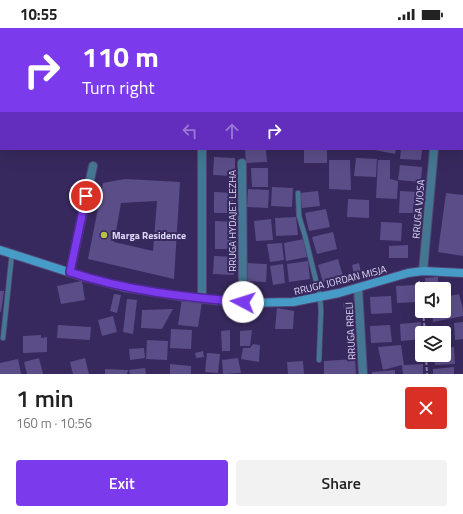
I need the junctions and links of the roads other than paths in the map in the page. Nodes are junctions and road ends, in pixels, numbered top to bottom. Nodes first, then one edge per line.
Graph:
1 (202, 150) edge
2 (434, 150) edge
3 (242, 163) dead end
4 (93, 166) dead end
5 (298, 193) dead end
6 (0, 250) edge
7 (12, 253) junction
8 (70, 272) junction
9 (420, 272) junction
10 (463, 273) edge
11 (358, 288) junction
12 (320, 298) junction
13 (202, 299) junction
14 (243, 302) junction
15 (3, 338) dead end
16 (319, 360) dead end
17 (363, 374) edge

1 - 13 street
2 - 9 street, RRUGA VJOSA
3 - 14 street, RRUGA HYDAJET LEZHA
4 - 8 street
5 - 12 lane
6 - 7 street, RRUGA JORDAN MISJA
7 - 8 street, RRUGA JORDAN MISJA
7 - 15 lane
8 - 13 street, RRUGA JORDAN MISJA
9 - 10 street, RRUGA JORDAN MISJA
9 - 11 street, RRUGA JORDAN MISJA
11 - 12 street, RRUGA JORDAN MISJA
11 - 17 street, RRUGA RRELI
12 - 14 street, RRUGA JORDAN MISJA
12 - 16 lane
13 - 14 street, RRUGA JORDAN MISJA

